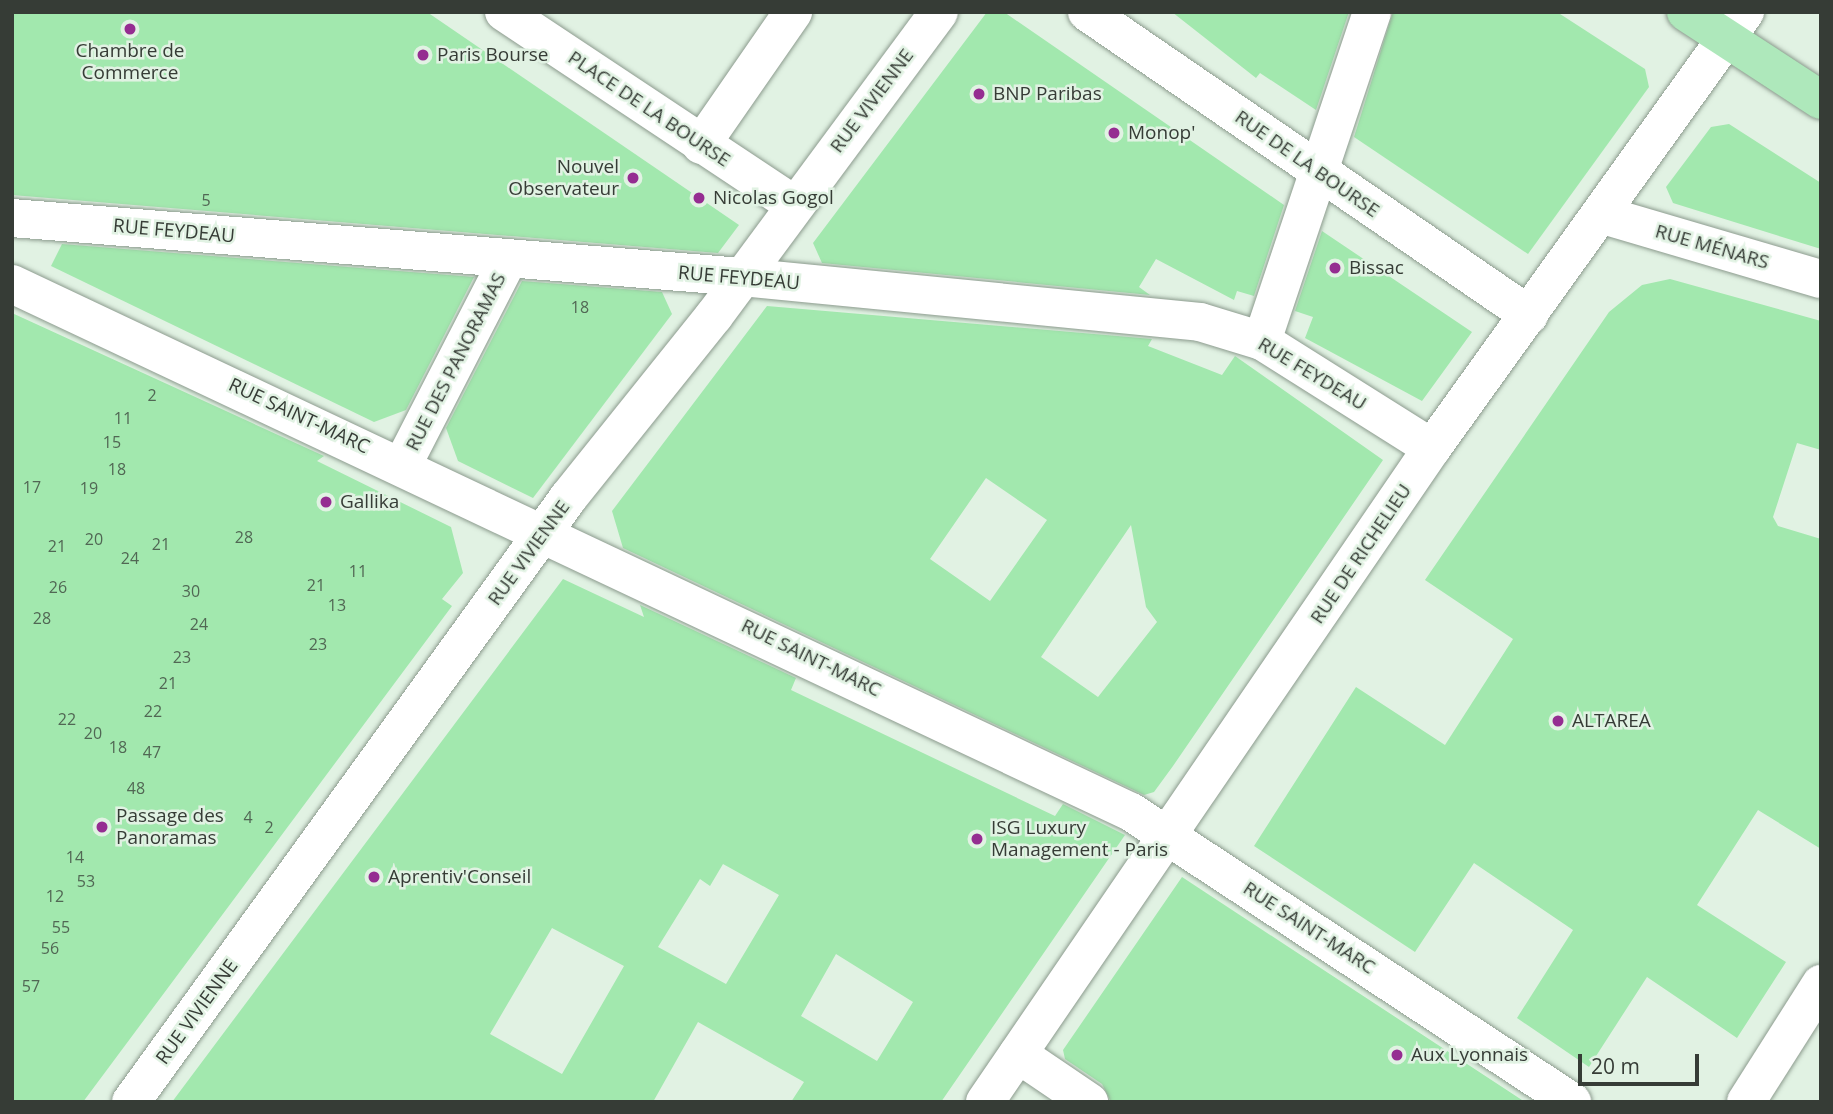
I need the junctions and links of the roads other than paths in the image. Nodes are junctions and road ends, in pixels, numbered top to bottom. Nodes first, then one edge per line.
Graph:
1 (504, 12) edge
2 (793, 12) edge
3 (939, 12) edge
4 (1087, 12) edge
5 (1371, 12) edge
6 (1686, 12) edge
7 (1735, 25) edge
8 (1821, 100) edge
9 (701, 145) junction
10 (1317, 171) junction
11 (794, 205) junction
12 (1603, 215) junction
13 (12, 218) edge
14 (508, 260) junction
15 (742, 277) junction
16 (1821, 279) edge
17 (12, 284) edge
18 (1529, 316) junction
19 (1262, 341) junction
20 (1432, 448) junction
21 (403, 464) junction
22 (545, 531) junction
23 (1169, 835) junction
24 (1821, 984) edge
25 (1018, 1054) junction
26 (131, 1102) edge
27 (985, 1102) edge
28 (1089, 1102) edge
29 (1572, 1102) edge
30 (1746, 1102) edge

1 - 9 street, PLACE DE LA BOURSE
2 - 9 street
3 - 11 street, RUE VIVIENNE
4 - 10 street, RUE DE LA BOURSE
5 - 10 street
6 - 7 main road
7 - 8 main road
7 - 12 street, RUE DE RICHELIEU
9 - 11 street, PLACE DE LA BOURSE
10 - 18 street, RUE DE LA BOURSE
10 - 19 street
11 - 15 street, RUE VIVIENNE
12 - 16 street, RUE MÉNARS
12 - 18 street, RUE DE RICHELIEU
13 - 14 street, RUE FEYDEAU
14 - 15 street, RUE FEYDEAU
14 - 21 street, RUE DES PANORAMAS
15 - 19 street, RUE FEYDEAU
15 - 22 street, RUE VIVIENNE
17 - 21 street, RUE SAINT-MARC
18 - 20 street, RUE DE RICHELIEU
19 - 20 street, RUE FEYDEAU
20 - 23 street, RUE DE RICHELIEU
21 - 22 street, RUE SAINT-MARC
22 - 23 street, RUE SAINT-MARC
22 - 26 street, RUE VIVIENNE
23 - 25 street, RUE DE RICHELIEU
23 - 29 street, RUE SAINT-MARC
24 - 30 street
25 - 27 street, RUE DE RICHELIEU
25 - 28 street

